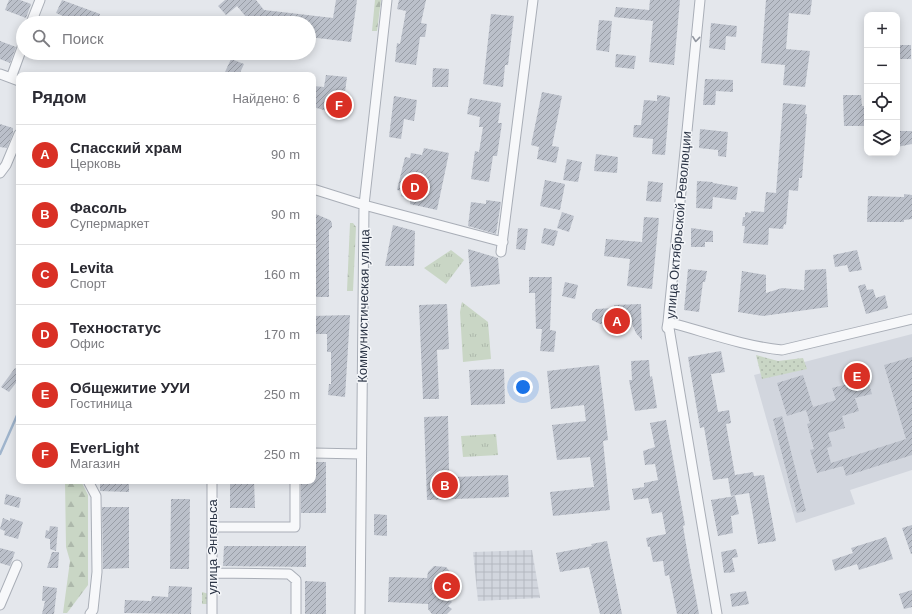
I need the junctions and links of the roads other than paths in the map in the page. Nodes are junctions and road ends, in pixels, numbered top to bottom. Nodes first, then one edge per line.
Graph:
1 (40, 0) edge
2 (387, 0) edge
3 (533, 0) edge
4 (700, 0) edge
5 (34, 16) edge
6 (20, 60) edge
7 (17, 72) edge
8 (0, 74) edge
9 (15, 79) edge
10 (16, 141) edge
11 (0, 173) edge
12 (316, 190) edge
13 (364, 205) junction
14 (503, 242) junction
15 (501, 252) dead end
16 (912, 319) edge
17 (668, 322) junction
18 (316, 453) edge
19 (361, 454) junction
20 (90, 484) edge
21 (212, 484) edge
22 (295, 484) edge
23 (212, 526) junction
24 (18, 565) dead end
25 (212, 573) junction
26 (0, 606) edge
27 (90, 614) edge
28 (212, 614) edge
29 (296, 614) edge
30 (360, 614) edge
31 (712, 614) edge
32 (718, 614) edge

1 - 5 street
2 - 13 street, Коммунистическая улица
3 - 14 street
4 -> 17 street, улица Октябрьской Революции
6 - 7 street
8 - 9 street
10 - 11 street
12 - 13 street
13 - 14 street
13 - 19 street, Коммунистическая улица
14 - 15 street
16 - 17 street
17 - 31 street
17 - 32 street, улица Октябрьской Революции
18 - 19 street
19 - 30 street, Коммунистическая улица
20 - 27 street
21 - 23 street, улица Энгельса
22 - 23 street
23 - 25 street, улица Энгельса
24 - 26 street
25 - 28 street, улица Энгельса
25 - 29 street

